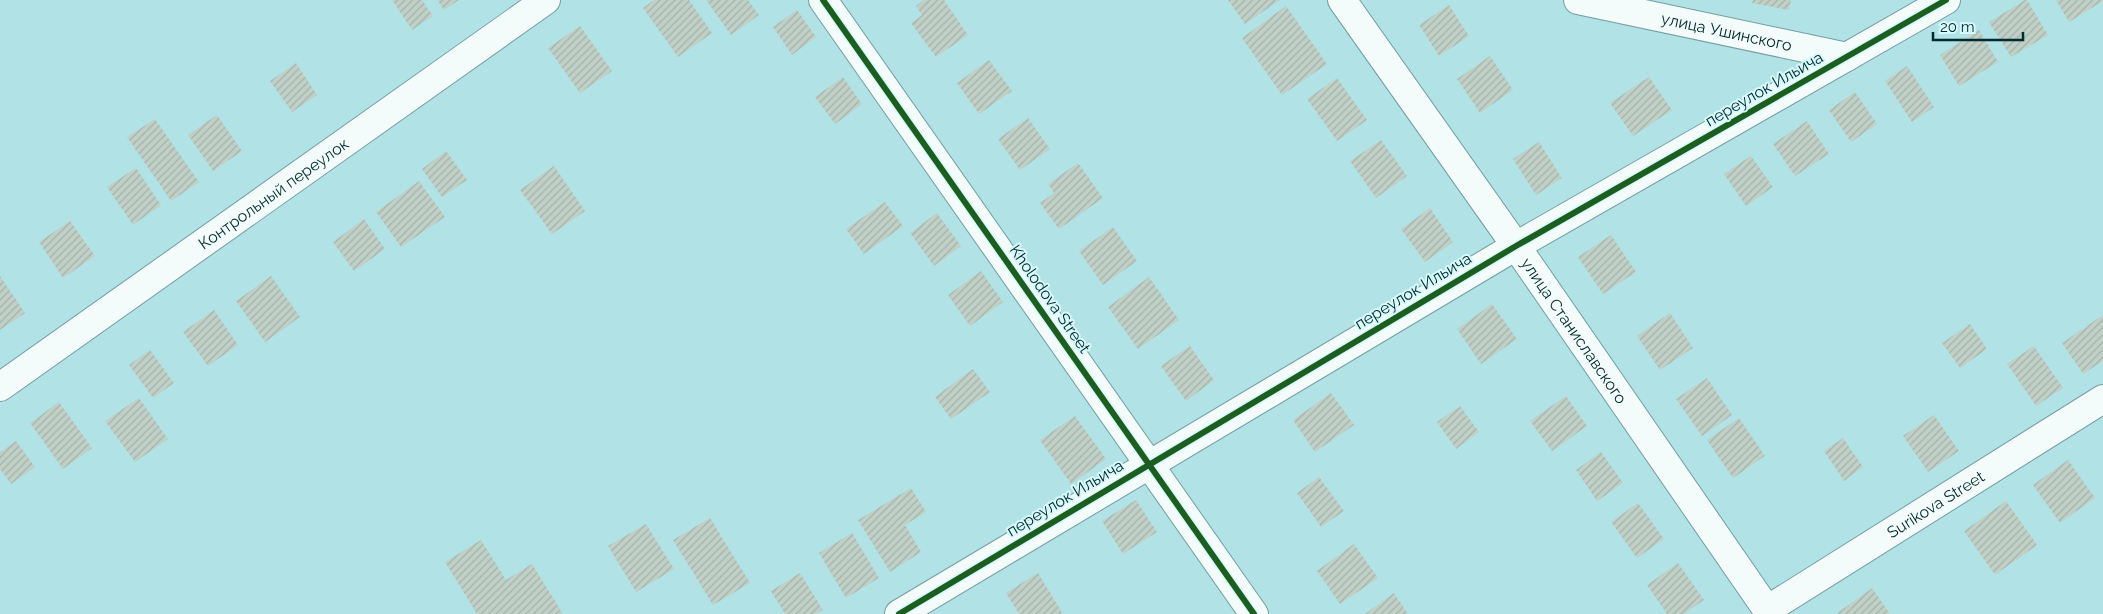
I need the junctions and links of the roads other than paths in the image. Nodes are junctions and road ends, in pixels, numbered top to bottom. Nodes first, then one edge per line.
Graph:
1 (546, 0) edge
2 (823, 0) edge
3 (1342, 0) edge
4 (1578, 0) edge
5 (1946, 0) edge
6 (1847, 57) junction
7 (1516, 246) junction
8 (0, 387) edge
9 (2103, 399) edge
10 (1149, 464) junction
11 (1769, 612) edge
12 (898, 614) edge
13 (1254, 614) edge

1 - 8 street, Контрольный переулок
2 - 10 street, Kholodova Street
3 - 7 street, улица Станиславского
4 - 6 street, улица Ушинского
5 - 6 street, переулок Ильича
6 - 7 street, переулок Ильича
7 - 10 street, переулок Ильича
7 - 11 street, улица Станиславского
9 - 11 street, Surikova Street
10 - 12 street, переулок Ильича
10 - 13 street, Kholodova Street

